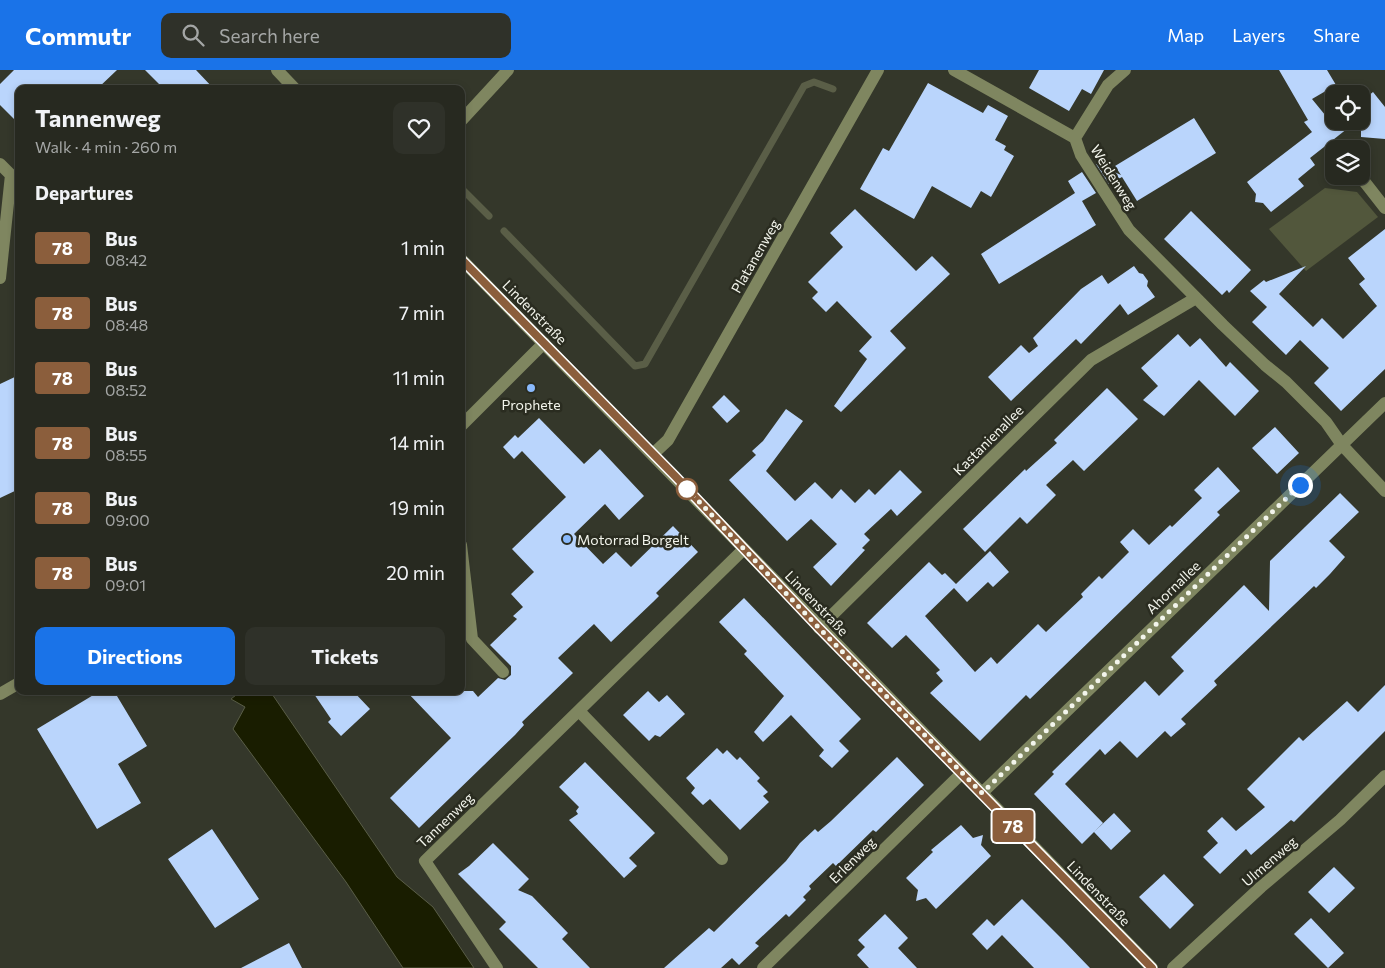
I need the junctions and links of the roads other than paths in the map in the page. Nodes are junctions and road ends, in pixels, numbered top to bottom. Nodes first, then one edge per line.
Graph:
1 (277, 70) edge
2 (508, 70) edge
3 (878, 70) edge
4 (954, 70) edge
5 (1125, 70) edge
6 (291, 85) edge
7 (465, 117) edge
8 (1075, 138) junction
9 (0, 164) edge
10 (1367, 185) edge
11 (1385, 208) edge
12 (465, 263) edge
13 (0, 278) edge
14 (1196, 298) junction
15 (544, 343) junction
16 (1385, 403) edge
17 (465, 422) edge
18 (1342, 445) junction
19 (654, 454) junction
20 (1385, 491) edge
21 (744, 549) junction
22 (465, 579) edge
23 (819, 628) junction
24 (503, 672) dead end
25 (15, 685) edge
26 (0, 694) edge
27 (579, 711) junction
28 (962, 773) junction
29 (1385, 776) edge
30 (982, 793) junction
31 (722, 859) dead end
32 (497, 968) edge
33 (764, 968) edge
34 (1152, 968) edge
35 (1172, 968) edge

1 - 6 street
2 - 7 street
3 - 19 street, Platanenweg
4 - 8 street, Weidenweg
5 - 8 street, Weidenweg
8 - 14 street, Weidenweg
9 - 13 street
10 - 11 street
12 - 15 street, Lindenstraße
14 - 18 street
14 - 23 street, Kastanienallee
15 - 17 street
15 - 19 street, Lindenstraße
16 - 18 street, Ahornallee
18 - 20 street
18 - 30 street, Ahornallee
19 - 21 street, Lindenstraße
21 - 23 street, Lindenstraße
21 - 27 street, Tannenweg
22 - 24 street
23 - 28 street, Lindenstraße
25 - 26 street
27 - 31 street
27 - 32 street, Tannenweg
28 - 30 street, Lindenstraße
28 - 33 street, Erlenweg
29 - 35 street, Ulmenweg
30 - 34 street, Lindenstraße

